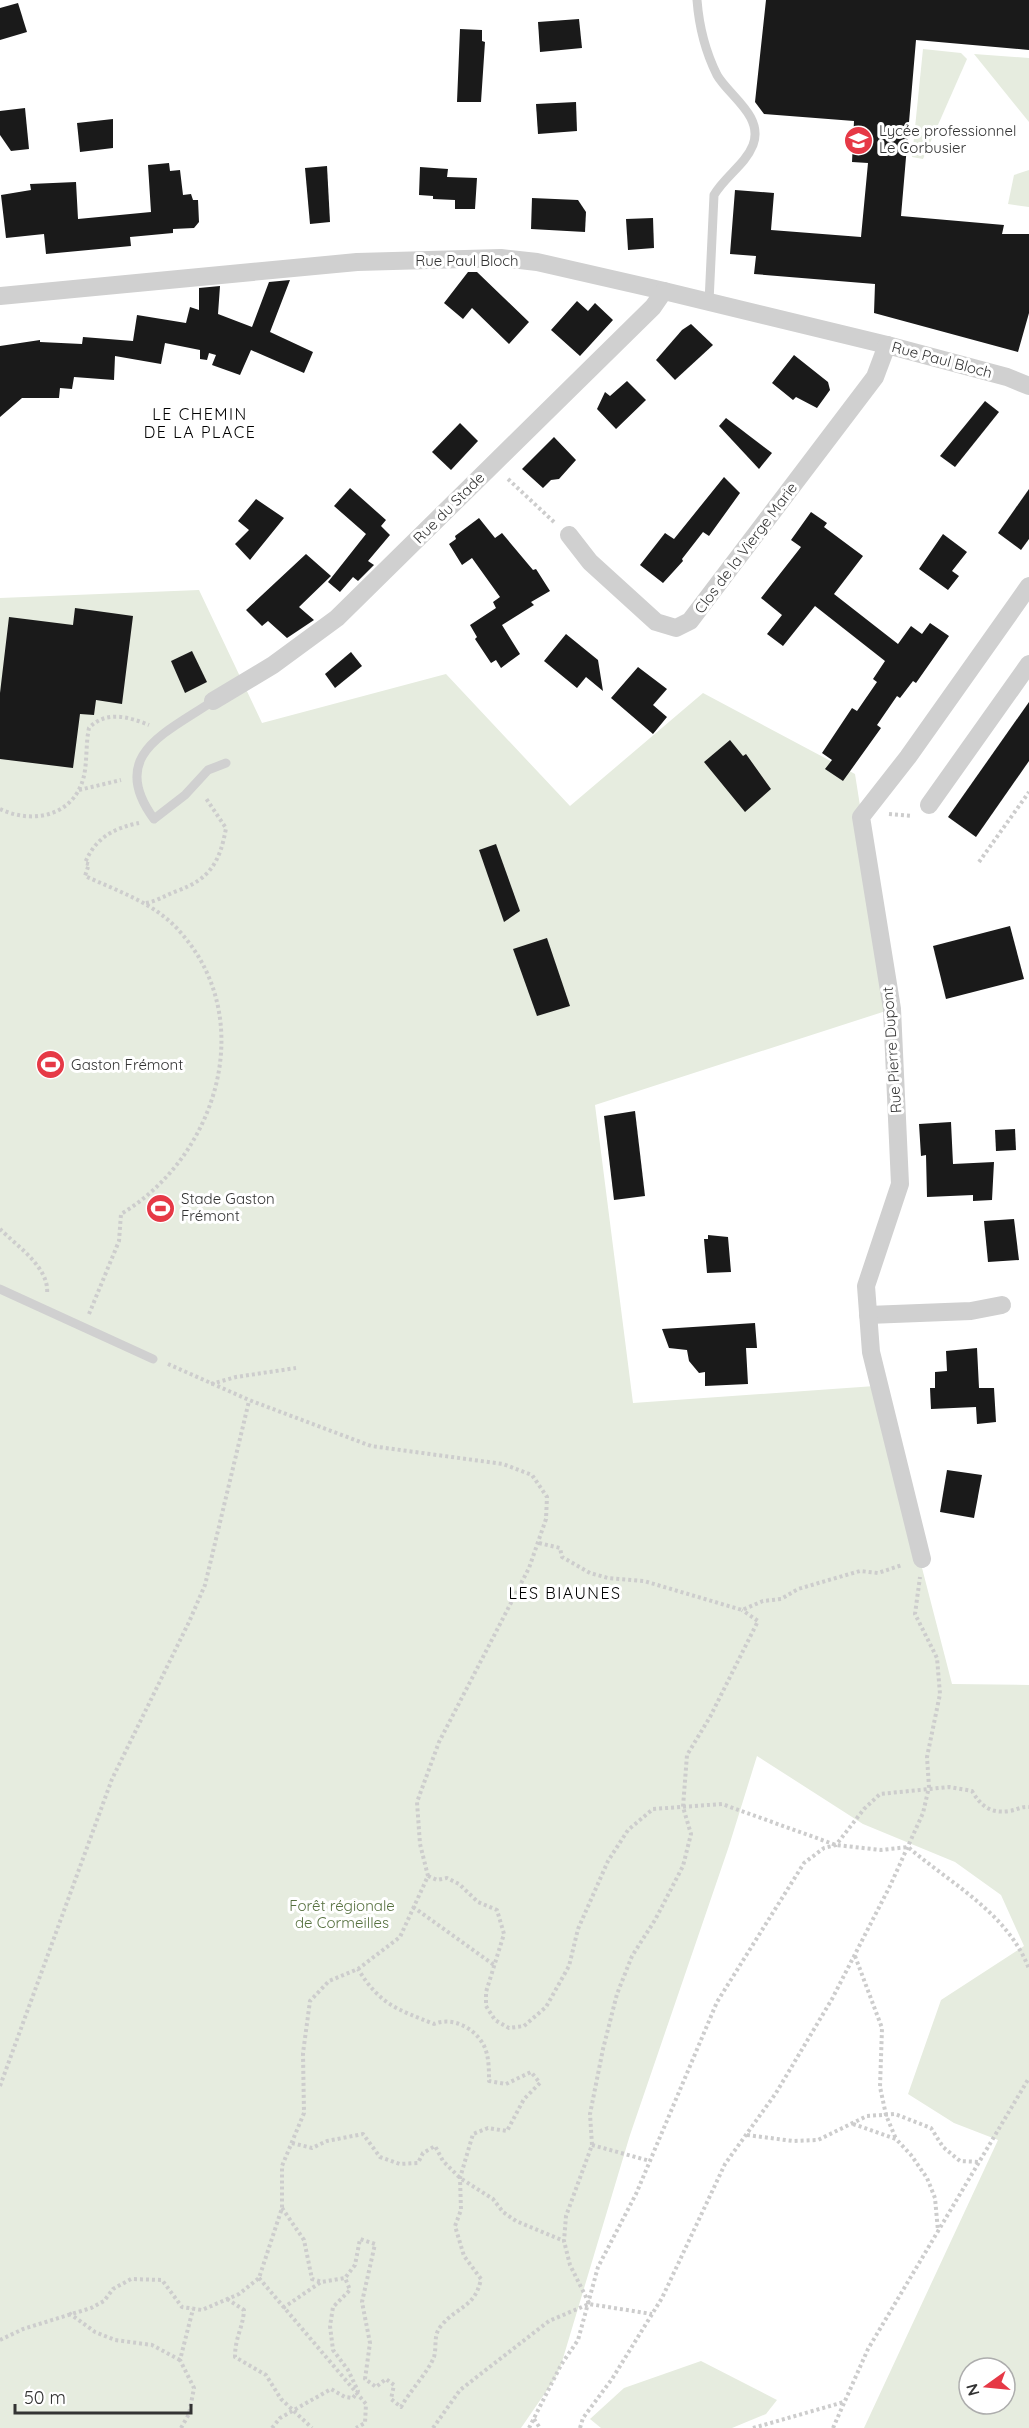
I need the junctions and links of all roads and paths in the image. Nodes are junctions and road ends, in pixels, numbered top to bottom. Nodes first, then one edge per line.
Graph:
1 (697, 0) edge
2 (664, 291) junction
3 (0, 296) edge
4 (709, 302) junction
5 (887, 345) junction
6 (1029, 386) edge
7 (492, 464) junction
8 (569, 535) joint
9 (1029, 586) edge
10 (1029, 664) edge
11 (213, 701) joint
12 (166, 732) junction
13 (226, 763) dead end
14 (137, 776) junction
15 (195, 784) junction
16 (79, 790) junction
17 (1029, 792) edge
18 (929, 805) joint
19 (867, 809) junction
20 (0, 810) edge
21 (154, 819) junction
22 (980, 862) dead end
23 (145, 903) junction
24 (0, 1229) edge
25 (0, 1289) edge
26 (1002, 1305) dead end
27 (43, 1308) junction
28 (868, 1315) junction
29 (83, 1327) junction
30 (153, 1359) joint
31 (296, 1368) dead end
32 (210, 1384) junction
33 (249, 1400) junction
34 (539, 1543) junction
35 (922, 1559) junction
36 (742, 1610) junction
37 (929, 1787) junction
38 (683, 1806) junction
39 (1029, 1807) edge
40 (836, 1845) junction
41 (908, 1847) junction
42 (428, 1876) junction
43 (413, 1907) junction
44 (854, 1956) junction
45 (494, 1965) junction
46 (358, 1969) junction
47 (1029, 1969) edge
48 (1029, 2078) edge
49 (0, 2086) edge
50 (886, 2115) junction
51 (852, 2124) junction
52 (747, 2134) junction
53 (896, 2139) junction
54 (292, 2143) junction
55 (592, 2145) junction
56 (650, 2162) junction
57 (980, 2162) junction
58 (460, 2178) junction
59 (282, 2208) junction
60 (938, 2232) junction
61 (564, 2241) junction
62 (259, 2278) junction
63 (345, 2278) junction
64 (322, 2282) junction
65 (226, 2299) junction
66 (589, 2304) junction
67 (283, 2308) junction
68 (193, 2309) junction
69 (69, 2313) junction
70 (652, 2314) junction
71 (0, 2340) edge
72 (180, 2360) junction
73 (356, 2395) junction
74 (844, 2402) junction
75 (292, 2411) junction
76 (534, 2419) junction
77 (181, 2428) edge
78 (272, 2428) edge
79 (312, 2428) edge
80 (356, 2428) edge
81 (433, 2428) edge
82 (529, 2428) edge
83 (540, 2428) edge
84 (580, 2428) edge
85 (753, 2428) edge
86 (833, 2428) edge

1 - 4 lane
2 - 3 street, Rue Paul Bloch
2 - 4 street, Rue Paul Bloch
2 - 7 street, Rue du Stade
4 - 5 street, Rue Paul Bloch
5 - 6 street, Rue Paul Bloch
5 - 8 street, Clos de la Vierge Marie
7 - 8 path
7 - 11 street, Rue du Stade
9 - 19 street
10 - 18 street
11 - 12 lane
12 - 14 lane
12 - 16 path
13 - 15 lane
14 - 16 path
14 - 21 lane
15 - 21 lane
15 - 23 path
16 - 20 path
17 - 22 path
18 - 19 path
19 - 28 street, Rue Pierre Dupont
21 - 23 path
23 - 29 path
24 - 27 path
25 - 27 lane
26 - 28 street
27 - 29 lane
28 - 35 street, Rue Pierre Dupont
29 - 30 lane
30 - 32 path
31 - 32 path
32 - 33 path
33 - 34 path
33 - 49 path
34 - 36 path
34 - 42 path
35 - 36 path
35 - 37 path
36 - 38 path
37 - 39 path
37 - 40 path
37 - 41 path
38 - 40 path
38 - 45 path
38 - 55 path
40 - 41 path
40 - 56 path
41 - 44 path
41 - 47 path
42 - 43 path
42 - 45 path
43 - 45 path
43 - 46 path
44 - 50 path
44 - 52 path
46 - 54 path
46 - 58 path
48 - 57 path
50 - 51 path
50 - 53 path
50 - 57 path
51 - 52 path
51 - 53 path
52 - 70 path
53 - 60 path
54 - 58 path
54 - 59 path
55 - 56 path
55 - 61 path
56 - 66 path
57 - 60 path
58 - 61 path
58 - 63 path
59 - 62 path
59 - 64 path
60 - 74 path
61 - 66 path
62 - 65 path
62 - 67 path
63 - 64 path
63 - 73 path
64 - 67 path
65 - 68 path
65 - 75 path
66 - 70 path
66 - 76 path
66 - 81 path
67 - 73 path
68 - 69 path
68 - 72 path
69 - 71 path
69 - 72 path
70 - 84 path
72 - 77 path
73 - 75 path
73 - 80 path
74 - 85 path
74 - 86 path
75 - 78 path
75 - 79 path
76 - 82 path
76 - 83 path

